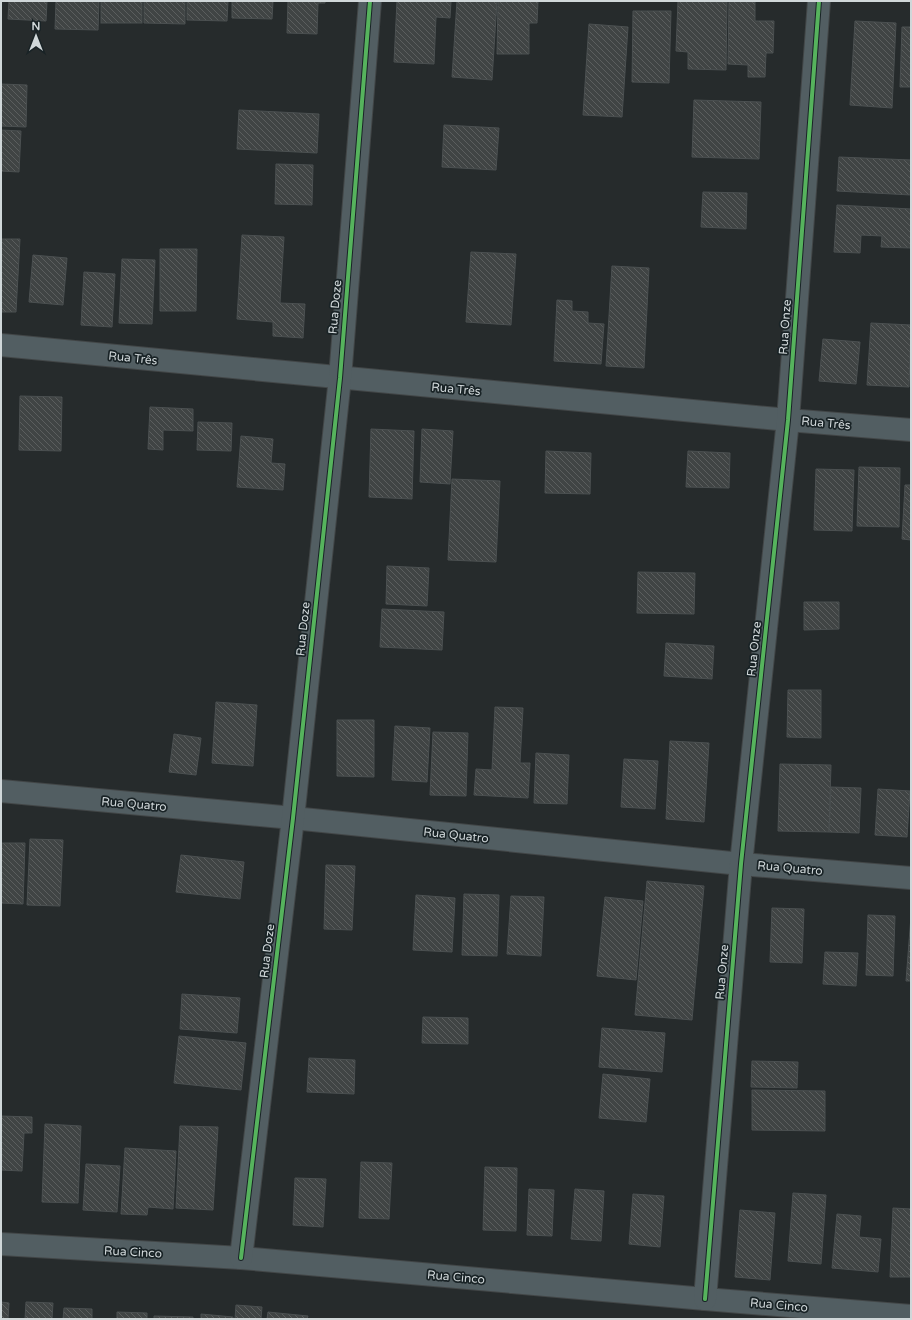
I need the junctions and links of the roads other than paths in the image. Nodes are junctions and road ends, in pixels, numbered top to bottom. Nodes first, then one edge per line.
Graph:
1 (370, 1) edge
2 (819, 1) edge
3 (1, 345) edge
4 (340, 378) junction
5 (788, 420) junction
6 (911, 430) edge
7 (1, 791) edge
8 (292, 818) junction
9 (741, 864) junction
10 (911, 878) edge
11 (1, 1244) edge
12 (241, 1258) junction
13 (705, 1299) junction
14 (911, 1316) edge

1 - 4 street, Rua Doze
2 - 5 street, Rua Onze
3 - 4 street, Rua Três
4 - 5 street, Rua Três
4 - 8 street, Rua Doze
5 - 6 street, Rua Três
5 - 9 street, Rua Onze
7 - 8 street, Rua Quatro
8 - 9 street, Rua Quatro
8 - 12 street, Rua Doze
9 - 10 street, Rua Quatro
9 - 13 street, Rua Onze
11 - 12 street, Rua Cinco
12 - 13 street, Rua Cinco
13 - 14 street, Rua Cinco

